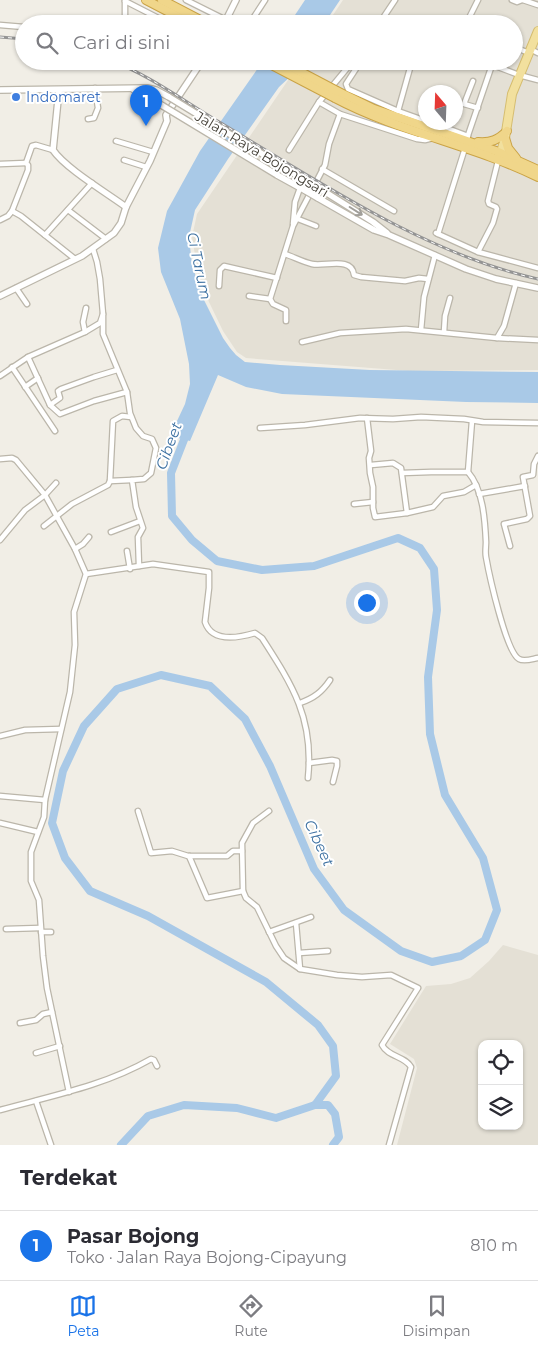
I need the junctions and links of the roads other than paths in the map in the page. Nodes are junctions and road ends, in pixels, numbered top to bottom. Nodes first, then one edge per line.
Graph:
1 (125, 0) edge
2 (146, 0) edge
3 (162, 0) edge
4 (186, 0) edge
5 (236, 0) edge
6 (265, 0) edge
7 (395, 0) edge
8 (512, 0) edge
9 (522, 0) edge
10 (476, 1) edge
11 (538, 5) edge
12 (125, 15) edge
13 (153, 15) edge
14 (175, 15) edge
15 (191, 15) edge
16 (213, 15) edge
17 (228, 15) edge
18 (255, 15) edge
19 (385, 15) edge
20 (470, 15) edge
21 (0, 25) edge
22 (15, 26) edge
23 (538, 30) edge
24 (532, 52) edge
25 (523, 68) edge
26 (196, 70) edge
27 (283, 70) edge
28 (295, 70) edge
29 (346, 70) edge
30 (355, 70) edge
31 (409, 70) edge
32 (490, 70) edge
33 (506, 70) edge
34 (522, 70) edge
35 (519, 75) junction
36 (538, 80) edge
37 (473, 82) dead end
38 (95, 88) junction
39 (129, 88) junction
40 (0, 90) edge
41 (58, 90) junction
42 (336, 95) junction
43 (319, 102) junction
44 (478, 108) junction
45 (398, 111) junction
46 (340, 114) junction
47 (418, 118) edge
48 (88, 119) dead end
49 (445, 130) edge
50 (506, 134) junction
51 (434, 137) junction
52 (116, 141) dead end
53 (467, 142) junction
54 (53, 150) junction
55 (289, 150) dead end
56 (153, 152) junction
57 (497, 156) junction
58 (124, 160) dead end
59 (519, 161) junction
60 (26, 162) junction
61 (0, 164) edge
62 (146, 167) junction
63 (322, 169) junction
64 (538, 170) edge
65 (538, 177) edge
66 (92, 183) junction
67 (300, 188) junction
68 (332, 196) junction
69 (328, 204) junction
70 (126, 207) junction
71 (295, 208) junction
72 (68, 210) junction
73 (301, 210) junction
74 (12, 211) junction
75 (394, 212) dead end
76 (298, 219) junction
77 (0, 220) edge
78 (293, 226) junction
79 (316, 226) dead end
80 (45, 235) junction
81 (389, 235) junction
82 (106, 240) junction
83 (93, 250) junction
84 (478, 252) junction
85 (285, 254) junction
86 (435, 255) junction
87 (74, 259) junction
88 (538, 268) edge
89 (277, 278) junction
90 (428, 279) junction
91 (516, 283) junction
92 (219, 286) dead end
93 (16, 288) junction
94 (538, 288) edge
95 (0, 296) edge
96 (249, 296) dead end
97 (450, 298) dead end
98 (270, 299) junction
99 (27, 304) dead end
100 (86, 308) dead end
101 (103, 314) junction
102 (286, 321) dead end
103 (422, 330) junction
104 (86, 332) junction
105 (444, 332) junction
106 (497, 338) junction
107 (538, 340) edge
108 (302, 342) dead end
109 (28, 357) junction
110 (12, 367) junction
111 (117, 370) junction
112 (0, 376) edge
113 (38, 378) junction
114 (25, 387) junction
115 (127, 392) junction
116 (50, 405) junction
117 (132, 416) junction
118 (367, 418) junction
119 (472, 421) junction
120 (538, 423) edge
121 (260, 428) dead end
122 (55, 431) dead end
123 (538, 456) edge
124 (0, 459) edge
125 (370, 465) junction
126 (468, 472) junction
127 (402, 474) junction
128 (132, 480) junction
129 (110, 481) junction
130 (56, 483) dead end
131 (476, 485) junction
132 (525, 486) junction
133 (479, 494) junction
134 (45, 495) junction
135 (373, 502) junction
136 (354, 504) dead end
137 (407, 514) junction
138 (57, 516) junction
139 (140, 521) junction
140 (44, 526) dead end
141 (111, 532) dead end
142 (89, 537) dead end
143 (0, 540) edge
144 (510, 546) dead end
145 (75, 549) junction
146 (127, 551) dead end
147 (140, 566) junction
148 (130, 569) junction
149 (86, 574) junction
150 (538, 658) edge
151 (330, 680) dead end
152 (300, 703) junction
153 (61, 728) junction
154 (0, 736) edge
155 (309, 763) junction
156 (308, 778) dead end
157 (333, 782) dead end
158 (0, 796) edge
159 (45, 800) junction
160 (138, 811) dead end
161 (269, 811) dead end
162 (0, 823) edge
163 (38, 832) junction
164 (242, 851) junction
165 (189, 856) junction
166 (242, 891) junction
167 (311, 917) dead end
168 (296, 923) junction
169 (6, 929) dead end
170 (40, 930) junction
171 (51, 932) dead end
172 (269, 932) junction
173 (328, 951) dead end
174 (299, 953) junction
175 (300, 969) junction
176 (52, 1012) junction
177 (20, 1023) dead end
178 (60, 1046) junction
179 (36, 1053) dead end
180 (156, 1066) dead end
181 (70, 1092) junction
182 (36, 1101) junction
183 (0, 1110) edge
184 (51, 1145) edge
185 (390, 1145) edge

1 - 12 street
1 - 13 street
2 - 14 highway
3 - 15 highway
4 - 16 street
5 - 17 street
6 - 18 street
7 - 19 street
8 - 9 street
9 - 11 street
10 - 20 street
21 - 22 street
23 - 24 main road
24 - 25 main road
26 - 56 street
27 - 42 highway, bridge
28 - 42 highway, bridge
29 - 43 street
30 - 45 street
31 - 45 street
32 - 44 street
33 - 35 street
34 - 35 main road
35 - 36 street
35 - 50 main road
37 - 44 street
38 - 39 street, Jalan Raya Bojongsari
38 - 41 street, Jalan Raya Bojongsari
38 - 48 street
39 - 67 street, Jalan Raya Bojongsari, bridge
39 - 68 street, Jalan Raya Bojongsari, bridge
40 - 41 street, Jalan Raya Bojongsari
41 - 54 street
42 - 51 highway
42 - 53 highway
43 - 46 street
43 - 55 street
44 - 53 street
45 - 47 street
46 - 51 street
46 - 63 street
49 - 53 street
50 - 53 highway
50 - 57 main road
50 - 59 highway
51 - 53 highway
52 - 56 street
53 - 57 highway
53 - 84 street
54 - 60 street
54 - 66 street
56 - 62 street
57 - 59 highway
57 - 65 highway
57 - 84 street
58 - 62 street
59 - 64 highway
60 - 61 street
60 - 74 street
62 - 70 street
63 - 73 street
63 - 75 street
66 - 70 street
66 - 72 street
67 - 69 street, Jalan Raya Bojongsari, bridge
67 - 71 street
68 - 69 street
68 -> 81 street, Jalan Raya Bojongsari
69 - 81 street, Jalan Raya Bojongsari
70 - 82 street
71 - 73 street
71 - 78 street
72 - 80 street
72 - 82 street
73 - 76 street
74 - 77 street
74 - 80 street
76 - 78 street
76 - 79 street
78 - 85 street
80 - 87 street
81 - 86 street, Jalan Raya Bojongsari
82 - 83 street
83 - 87 street
83 - 101 street
84 - 88 street
85 - 89 street
85 - 90 street
86 - 90 street
86 - 91 street, Jalan Raya Bojongsari
87 - 93 street
89 - 92 street
89 - 98 street
90 - 103 street
91 - 94 street, Jalan Raya Bojongsari
91 - 106 street
93 - 95 street
93 - 99 street
96 - 98 street
97 - 105 street
98 - 102 street
100 - 104 street
101 - 104 street
101 - 111 street
103 - 105 street
103 - 108 street
104 - 109 street
105 - 106 street
106 - 107 street
109 - 110 street
109 - 113 street
110 - 112 street
110 - 114 street
111 - 115 street
111 - 116 street
113 - 114 street
113 - 116 street
114 - 122 street
115 - 116 street
115 - 117 street
117 - 128 street
117 - 129 street
118 - 119 street
118 - 121 street
118 - 125 street
119 - 120 street
119 - 126 street
123 - 132 street
124 - 134 street
125 - 127 street
125 - 135 street
126 - 127 street
126 - 131 street
127 - 137 street
128 - 129 street
128 - 139 street
129 - 138 street
130 - 134 street
131 - 133 street
131 - 137 street
132 - 133 street
132 - 144 street
133 - 150 street
134 - 138 street
134 - 143 street
135 - 136 street
135 - 137 street
138 - 140 street
138 - 145 street
139 - 141 street
139 - 147 street
142 - 145 street
145 - 149 street
146 - 148 street
147 - 148 street
147 - 152 street
148 - 149 street
149 - 153 street
151 - 152 street
152 - 155 street
153 - 154 street
153 - 159 street
155 - 156 street
155 - 157 street
158 - 159 street
159 - 163 street
160 - 165 street
161 - 164 street
162 - 163 street
163 - 170 street
164 - 165 street
164 - 166 street
165 - 166 street
166 - 172 street
167 - 168 street
168 - 172 street
168 - 174 street
169 - 170 street
170 - 171 street
170 - 176 street
172 - 175 street
173 - 174 street
174 - 175 street
175 - 185 street
176 - 177 street
176 - 178 street
178 - 179 street
178 - 181 street
180 - 181 street
181 - 182 street
182 - 183 street
182 - 184 street

